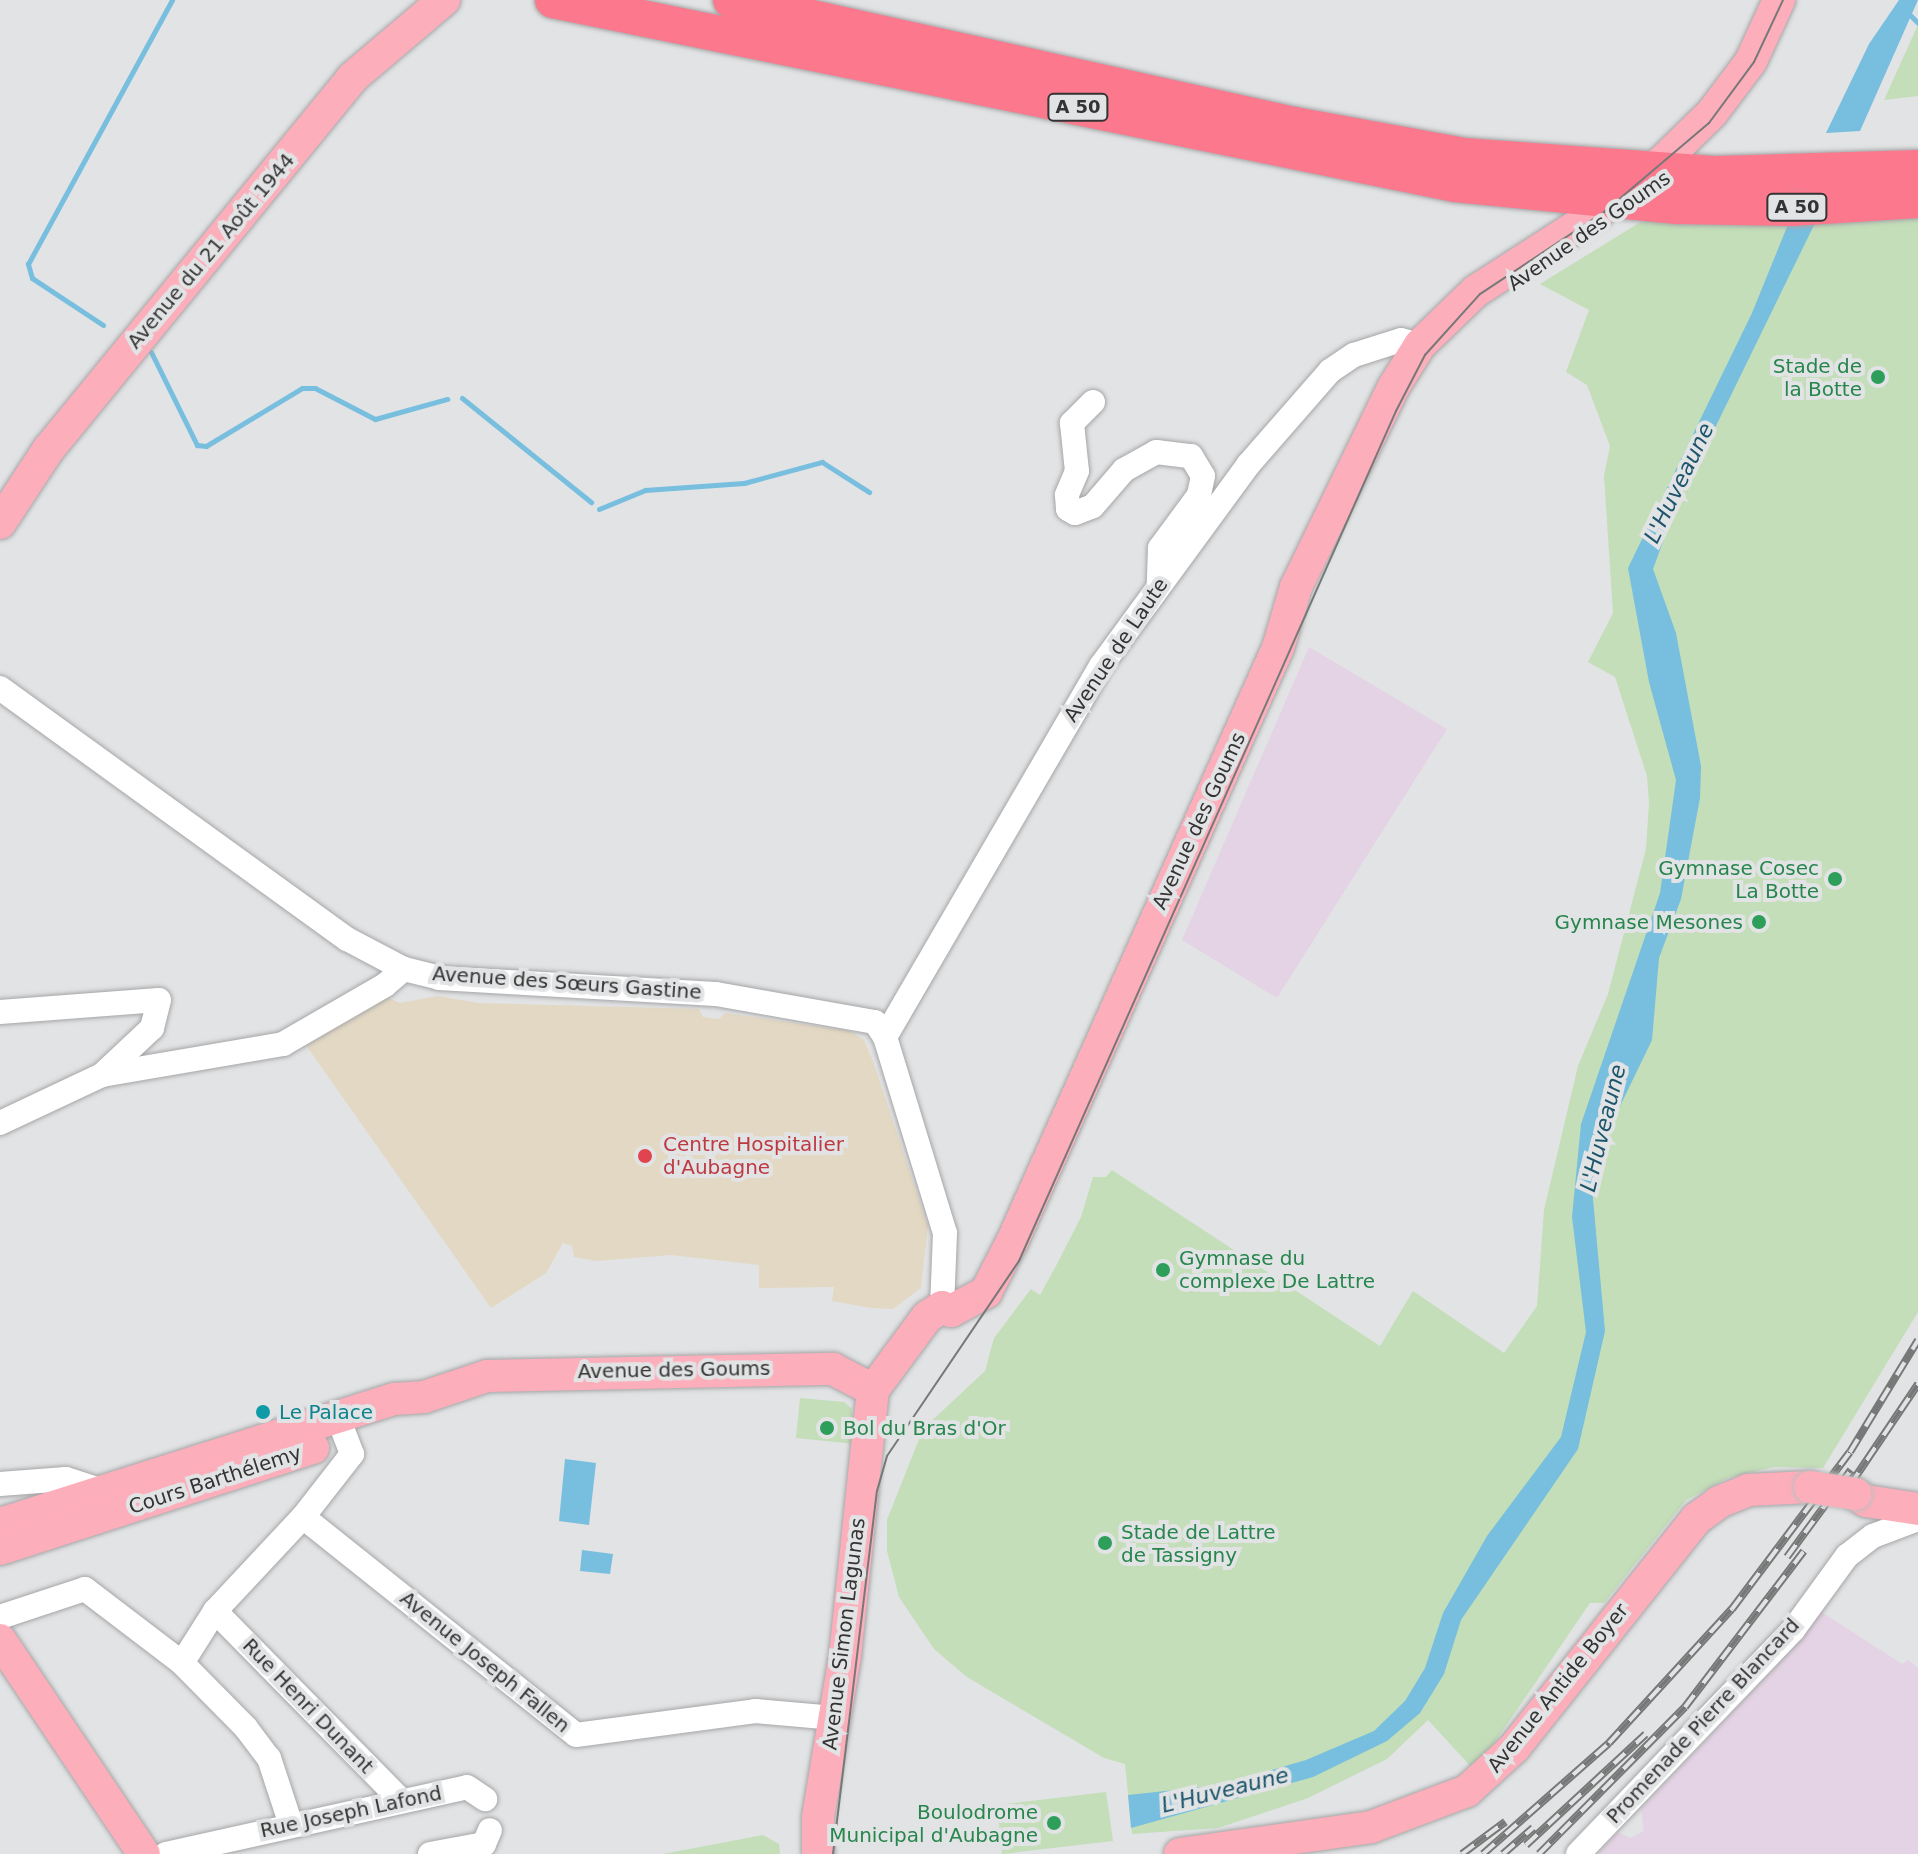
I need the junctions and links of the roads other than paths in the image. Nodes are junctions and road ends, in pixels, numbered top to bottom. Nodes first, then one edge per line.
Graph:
1 (444, 0) edge
2 (553, 0) edge
3 (731, 0) edge
4 (1779, 0) edge
5 (1795, 0) edge
6 (1688, 166) junction
7 (1918, 168) edge
8 (1918, 200) edge
9 (1607, 209) junction
10 (1432, 334) junction
11 (1093, 402) dead end
12 (0, 523) edge
13 (1159, 586) junction
14 (0, 688) edge
15 (404, 969) junction
16 (0, 1012) edge
17 (885, 1037) junction
18 (102, 1075) junction
19 (0, 1123) edge
20 (946, 1309) junction
21 (424, 1397) joint
22 (874, 1402) junction
23 (342, 1428) junction
24 (0, 1484) edge
25 (1918, 1489) edge
26 (104, 1491) junction
27 (1861, 1497) junction
28 (1918, 1509) edge
29 (303, 1517) junction
30 (1918, 1519) edge
31 (0, 1524) edge
32 (1918, 1537) edge
33 (1864, 1542) junction
34 (0, 1549) edge
35 (215, 1611) junction
36 (0, 1617) edge
37 (0, 1640) edge
38 (182, 1663) junction
39 (12, 1672) edge
40 (835, 1718) junction
41 (485, 1799) dead end
42 (401, 1800) junction
43 (291, 1825) junction
44 (490, 1830) dead end
45 (144, 1854) edge
46 (166, 1854) edge
47 (430, 1854) edge
48 (818, 1854) edge
49 (1180, 1854) edge
50 (1578, 1854) edge

1 - 12 main road, Avenue du 21 Août 1944
2 - 9 highway, A 50
3 - 6 highway, A 50
4 - 6 main road, Avenue des Goums
5 - 6 main road, Avenue des Goums
6 - 7 highway, A 50
6 - 9 main road, Avenue des Goums
8 - 9 highway, A 50
9 - 10 main road, Avenue des Goums
10 - 13 street, Avenue de Laute
10 - 20 main road, Avenue des Goums
11 - 13 street
13 - 17 street, Avenue de Laute
14 - 15 street, Avenue des Sœurs Gastine
15 - 17 street, Avenue des Sœurs Gastine
15 - 18 street
16 - 18 street
17 - 20 street
18 - 19 street
20 - 22 main road
21 - 22 main road, Avenue des Goums
21 - 23 main road, Cours Barthélemy
22 - 40 main road, Avenue Simon Lagunas
23 - 26 main road
23 - 29 street
23 - 34 main road, Cours Barthélemy
24 - 26 street
25 - 27 main road, Avenue Antide Boyer
26 - 31 main road
27 - 28 main road, Avenue Antide Boyer
27 - 33 street
27 - 49 main road, Avenue Antide Boyer, bridge
29 - 35 street
29 - 40 street, Avenue Joseph Fallen
30 - 33 street
32 - 33 street
33 - 50 street, Promenade Pierre Blancard
35 - 38 street
35 - 42 street, Rue Henri Dunant
36 - 38 street
37 - 39 main road
38 - 43 street
39 - 45 main road
40 - 48 main road, Avenue Simon Lagunas
41 - 42 street, Rue Joseph Lafond
42 - 43 street, Rue Joseph Lafond
43 - 46 street, Rue Joseph Lafond
44 - 47 street

